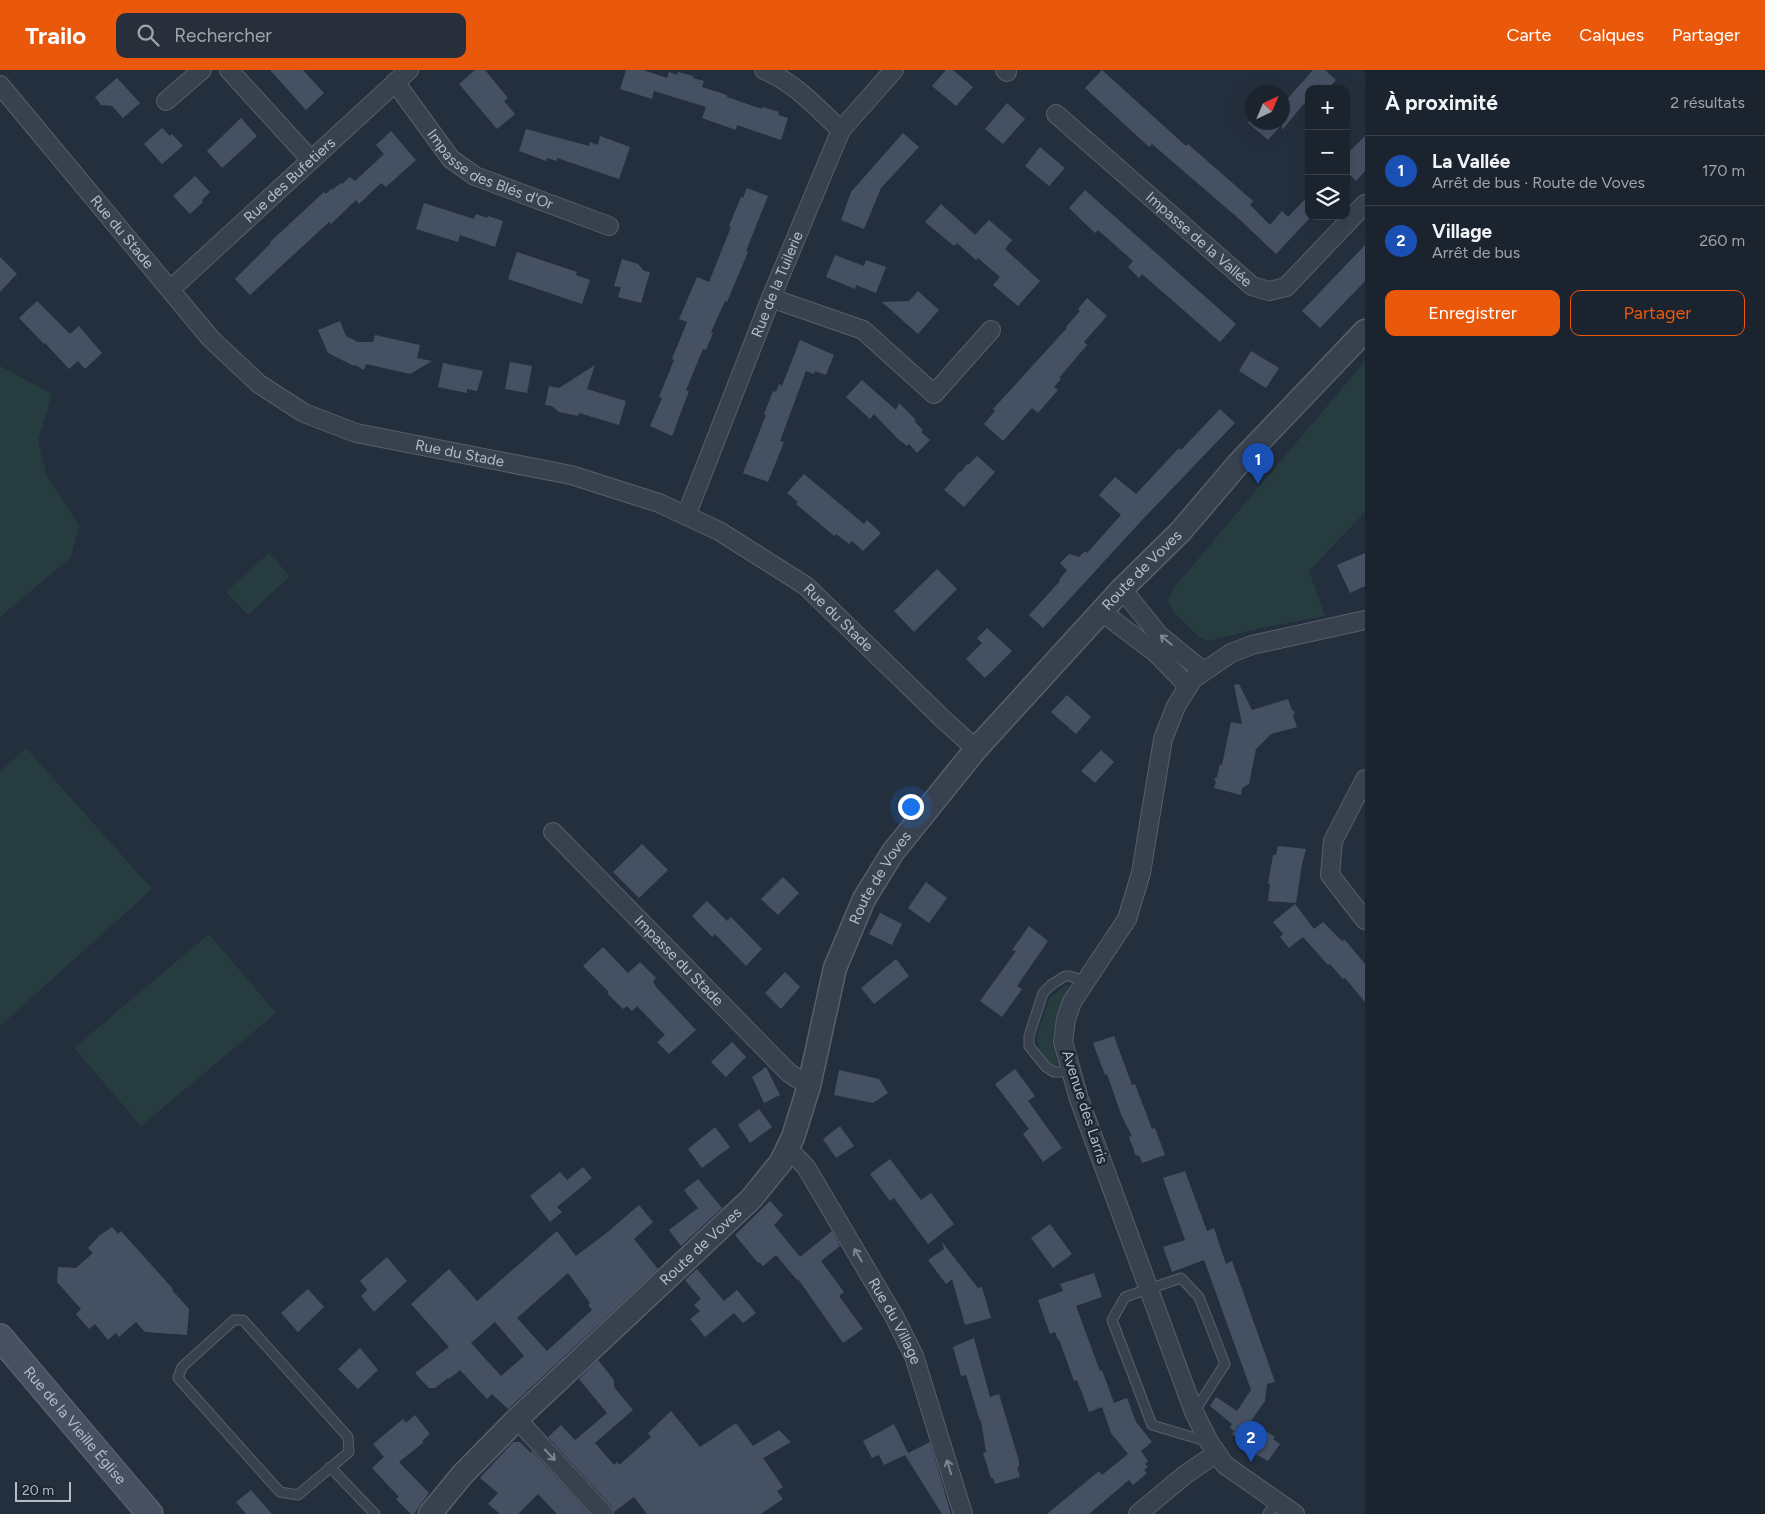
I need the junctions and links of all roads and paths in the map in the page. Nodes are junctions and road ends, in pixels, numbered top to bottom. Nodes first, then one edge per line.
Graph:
1 (202, 70) edge
2 (229, 70) edge
3 (409, 70) edge
4 (764, 70) edge
5 (894, 70) edge
6 (395, 82) junction
7 (0, 85) edge
8 (166, 101) dead end
9 (1056, 114) dead end
10 (840, 130) junction
11 (311, 160) junction
12 (1365, 204) edge
13 (609, 226) dead end
14 (171, 289) junction
15 (771, 298) junction
16 (991, 330) dead end
17 (1365, 331) edge
18 (686, 516) junction
19 (1122, 590) junction
20 (1102, 612) junction
21 (1365, 620) edge
22 (1195, 679) junction
23 (976, 749) junction
24 (1365, 779) edge
25 (553, 832) dead end
26 (1365, 920) edge
27 (1086, 981) junction
28 (1071, 1072) junction
29 (809, 1086) junction
30 (787, 1148) junction
31 (1149, 1288) junction
32 (0, 1337) edge
33 (1194, 1412) junction
34 (517, 1419) junction
35 (1213, 1448) junction
36 (330, 1467) junction
37 (1272, 1508) edge
38 (150, 1514) edge
39 (375, 1514) edge
40 (430, 1514) edge
41 (604, 1514) edge
42 (963, 1514) edge
43 (1138, 1514) edge
44 (1295, 1514) edge

1 - 8 street
2 - 11 street
3 - 6 street, Rue des Bufetiers
4 - 10 street
5 - 10 street, Rue de la Tuilerie
6 - 11 street, Rue des Bufetiers
6 - 13 street, Impasse des Blés d'Or
7 - 14 street, Rue du Stade
9 - 12 street, Impasse de la Vallée
10 - 15 street, Rue de la Tuilerie
11 - 14 street, Rue des Bufetiers
14 - 18 street, Rue du Stade
15 - 16 street
15 - 18 street, Rue de la Tuilerie
17 - 19 street, Route de Voves
18 - 23 street, Rue du Stade
19 - 20 street, Route de Voves
22 -> 19 street
20 - 22 street
20 - 23 street, Route de Voves
21 - 22 street
22 - 27 street, Avenue des Larris
23 - 29 street, Route de Voves
24 - 26 street
25 - 29 street, Impasse du Stade
27 - 28 street, Avenue des Larris
27 - 28 lane
28 - 31 street, Avenue des Larris
29 - 30 street, Route de Voves
30 - 34 street, Route de Voves
42 -> 30 street, Rue du Village
31 - 33 street, Avenue des Larris
31 - 33 lane
31 - 35 lane
32 - 38 main road, Rue de la Vieille Église
33 - 35 street, Avenue des Larris
34 - 40 street, Route de Voves
34 -> 41 street
35 - 37 street, Avenue des Larris
35 - 43 street
36 - 36 lane
36 - 39 lane
37 - 44 street, Avenue des Larris

